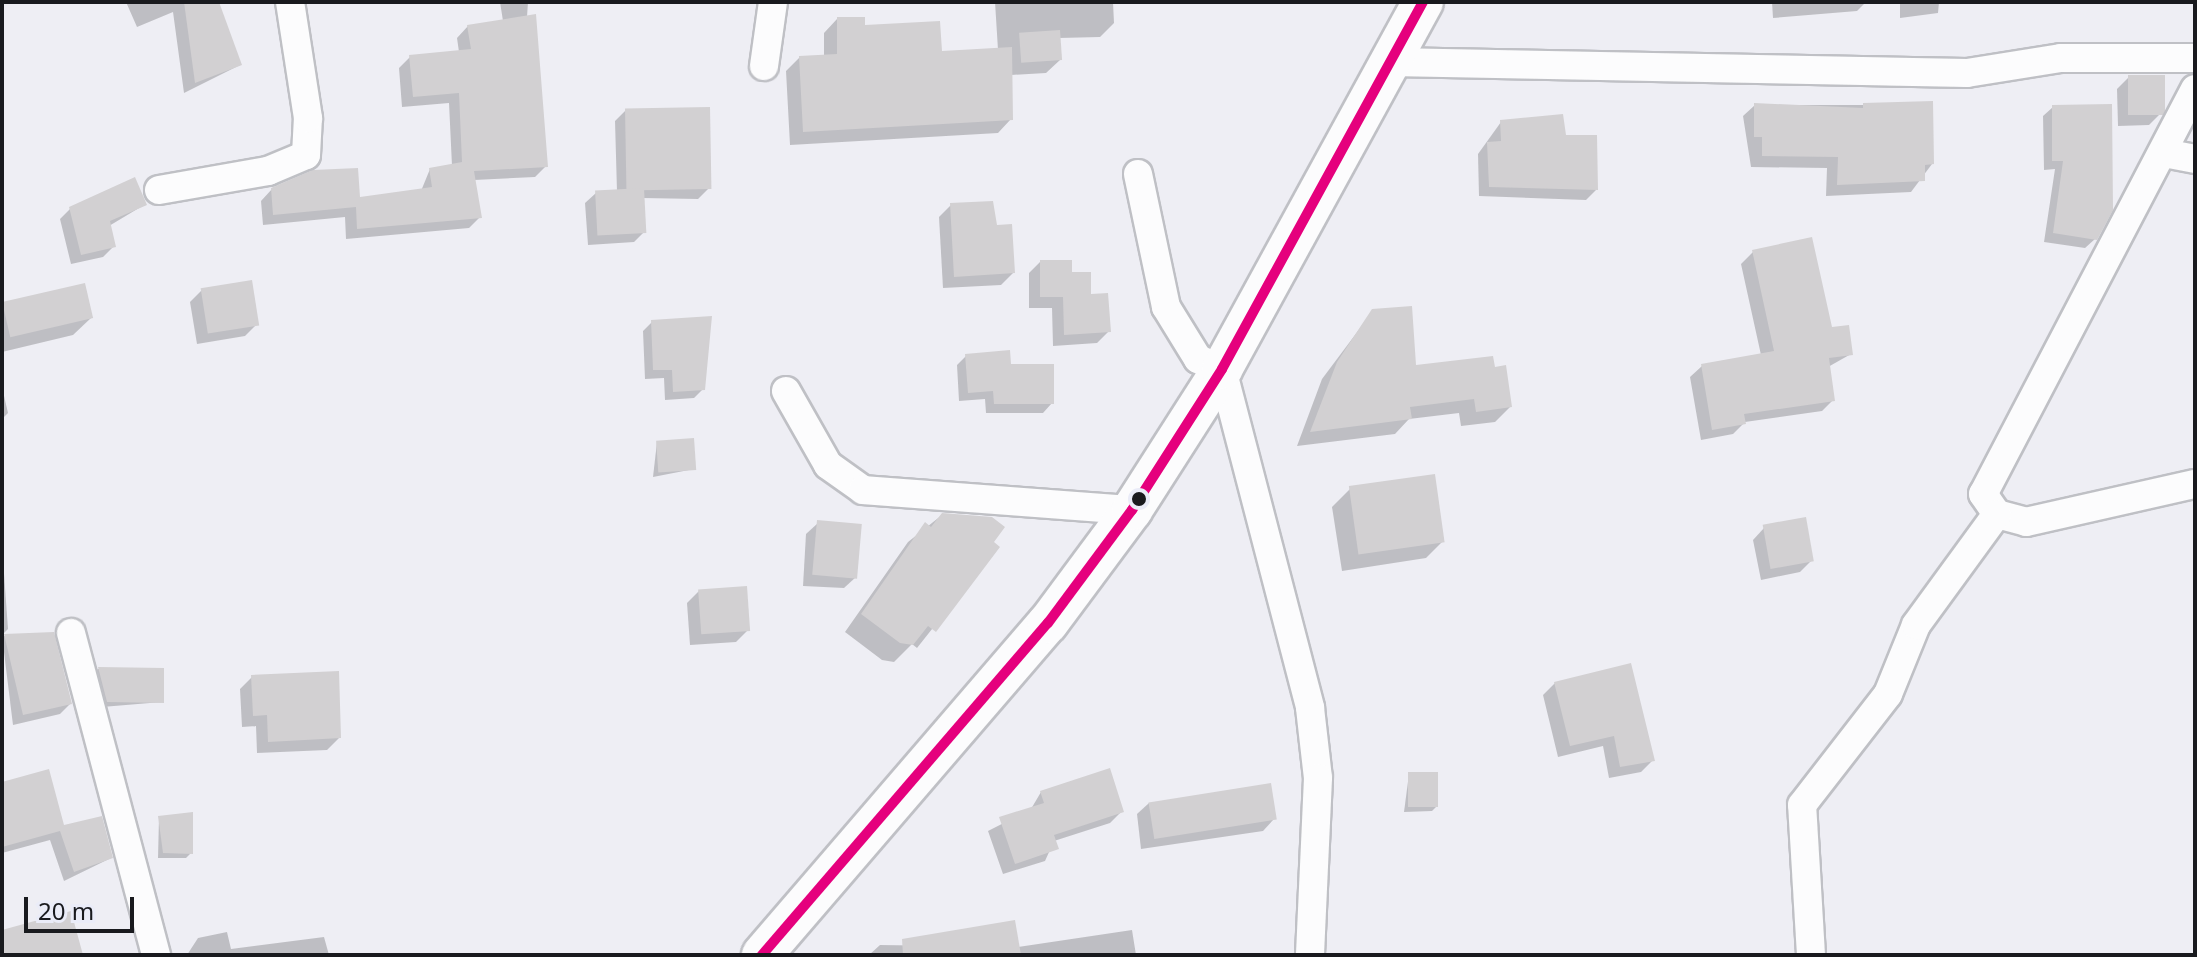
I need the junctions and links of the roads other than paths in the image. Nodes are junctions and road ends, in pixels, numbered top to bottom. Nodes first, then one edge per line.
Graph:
1 (290, 2) edge
2 (773, 2) edge
3 (1423, 2) edge
4 (2195, 58) edge
5 (1391, 62) junction
6 (764, 66) dead end
7 (2195, 89) edge
8 (2164, 153) junction
9 (2195, 159) edge
10 (1138, 174) dead end
11 (159, 190) dead end
12 (1222, 369) junction
13 (786, 391) dead end
14 (2195, 484) edge
15 (1132, 510) junction
16 (1997, 514) junction
17 (71, 633) dead end
18 (156, 955) edge
19 (762, 955) edge
20 (1310, 955) edge
21 (1811, 955) edge

1 - 11 street
2 - 6 street
3 - 5 main road
4 - 5 street
5 - 12 main road
7 - 8 street
8 - 9 street
8 - 16 street
10 - 12 street
12 - 15 main road
12 - 20 street
13 - 15 street
14 - 16 street
15 - 19 main road
16 - 21 street
17 - 18 street

